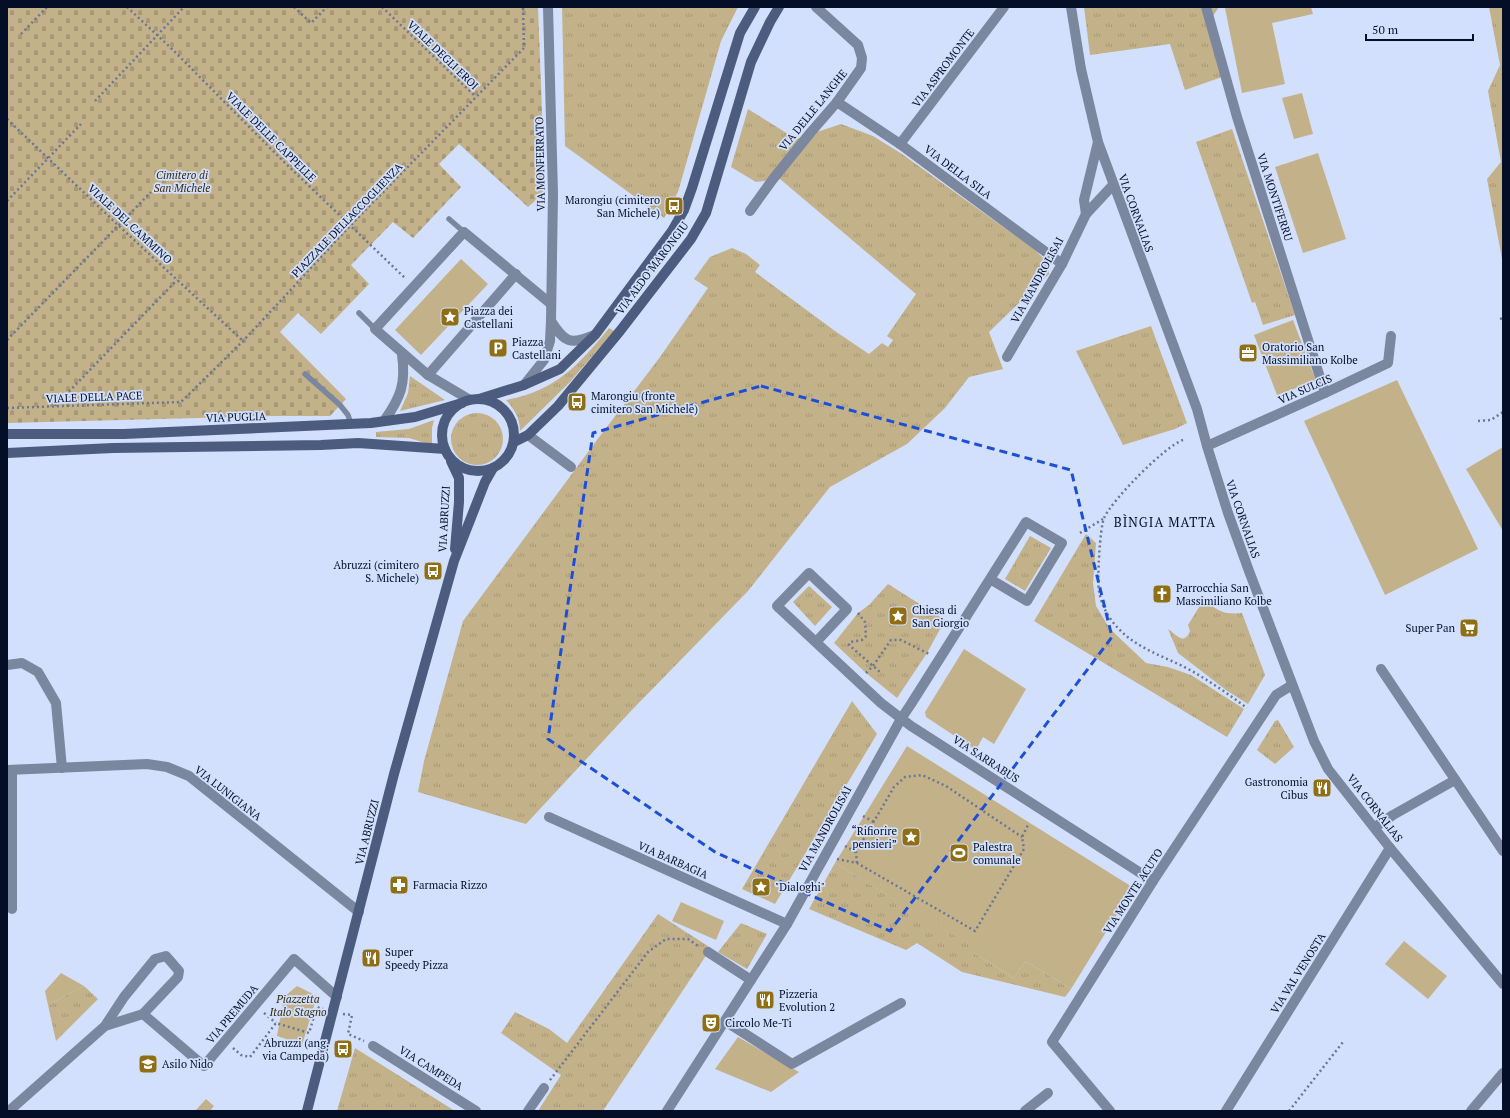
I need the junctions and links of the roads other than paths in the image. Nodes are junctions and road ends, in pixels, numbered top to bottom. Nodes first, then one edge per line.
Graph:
1 (548, 7) edge
2 (755, 7) edge
3 (779, 7) edge
4 (816, 7) edge
5 (1004, 7) edge
6 (1071, 7) edge
7 (1206, 7) edge
8 (837, 102) junction
9 (1098, 142) junction
10 (900, 144) junction
11 (1113, 185) junction
12 (750, 211) dead end
13 (1086, 214) junction
14 (449, 219) dead end
15 (464, 232) junction
16 (1062, 264) junction
17 (516, 274) junction
18 (551, 304) junction
19 (359, 313) dead end
20 (551, 321) junction
21 (375, 329) junction
22 (595, 335) junction
23 (1391, 336) dead end
24 (402, 354) junction
25 (1007, 357) dead end
26 (305, 374) dead end
27 (428, 374) junction
28 (524, 385) junction
29 (1325, 393) junction
30 (470, 401) junction
31 (384, 422) junction
32 (351, 424) junction
33 (7, 434) edge
34 (528, 435) junction
35 (514, 442) junction
36 (1206, 446) junction
37 (7, 453) edge
38 (447, 453) junction
39 (571, 466) dead end
40 (493, 468) junction
41 (454, 561) junction
42 (990, 579) junction
43 (816, 642) junction
44 (7, 665) edge
45 (1381, 669) dead end
46 (1292, 686) junction
47 (901, 719) junction
48 (62, 768) junction
49 (9, 770) edge
50 (1455, 780) junction
51 (549, 817) dead end
52 (1375, 828) junction
53 (1390, 848) junction
54 (1503, 851) edge
55 (1153, 881) junction
56 (12, 909) dead end
57 (359, 912) junction
58 (787, 924) junction
59 (708, 952) road end
60 (752, 980) junction
61 (1503, 984) edge
62 (337, 997) junction
63 (901, 1003) dead end
64 (143, 1014) junction
65 (725, 1021) junction
66 (105, 1026) junction
67 (373, 1046) road end
68 (1503, 1073) edge
69 (544, 1088) road end
70 (1048, 1093) dead end
71 (9, 1111) edge
72 (307, 1111) edge
73 (476, 1111) edge
74 (528, 1111) edge
75 (667, 1111) edge
76 (1025, 1111) edge
77 (1110, 1111) edge
78 (1226, 1111) edge
79 (1471, 1111) edge

1 - 18 street, VIA MONFERRATO
2 - 22 street, VIA ALDO MARONGIU
3 - 34 street, VIA ALDO MARONGIU
4 - 8 street, VIA DELLE LANGHE
5 - 10 street, VIA ASPROMONTE
6 - 9 street, VIA CORNALIAS
7 - 29 street, VIA MONTIFERRU
8 - 10 street, VIA DELLA SILA
8 - 12 street, VIA DELLE LANGHE
9 - 11 street, VIA CORNALIAS
9 - 13 street, VIA MANDROLISAI
10 - 16 street, VIA DELLA SILA
11 - 13 street, VIA MANDROLISAI
11 - 36 street, VIA CORNALIAS
13 - 16 street, VIA MANDROLISAI
14 - 15 lane
15 - 17 street
15 - 21 street
16 - 25 street, VIA MANDROLISAI
17 - 18 street
17 - 27 street
18 - 20 street, VIA MONFERRATO
19 - 21 lane
20 - 22 street
20 - 28 street, VIA MONFERRATO
21 - 24 street
22 - 28 street, VIA ALDO MARONGIU
23 - 29 street, VIA SULCIS
24 - 27 street
24 - 31 street
26 - 32 lane
27 - 30 street
28 - 30 street, VIA ALDO MARONGIU
29 - 36 street, VIA SULCIS
30 - 31 street, VIA PUGLIA
30 - 35 street
30 - 38 street
31 - 32 street, VIA PUGLIA
32 - 33 street, VIA PUGLIA
34 - 35 street, VIA ALDO MARONGIU
34 - 39 street
35 - 40 street
36 - 46 street, VIA CORNALIAS
37 - 38 street
38 - 40 street
38 - 41 street, VIA ABRUZZI
40 - 41 street, VIA ABRUZZI
41 - 57 street, VIA ABRUZZI
42 - 42 street, VIA MANDROLISAI
42 - 47 street, VIA MANDROLISAI
43 - 43 street, VIA SARRABUS
43 - 47 street, VIA SARRABUS
44 - 48 street
45 - 50 street
46 - 52 street, VIA CORNALIAS
46 - 55 street, VIA MONTE ACUTO
47 - 55 street, VIA SARRABUS
47 - 58 street, VIA MANDROLISAI
48 - 49 street, VIA LUNIGIANA
48 - 57 street, VIA LUNIGIANA
49 - 56 street
50 - 52 street
50 - 54 street
51 - 58 street, VIA BARBAGIA
52 - 53 street, VIA CORNALIAS
53 - 61 street, VIA CORNALIAS
53 - 78 street, VIA VAL VENOSTA
55 - 77 street, VIA MONTE ACUTO
57 - 62 street, VIA ABRUZZI
58 - 60 street, VIA MANDROLISAI
59 - 60 street
60 - 65 street, VIA MANDROLISAI
62 - 64 street, VIA PREMUDA
62 - 72 street, VIA ABRUZZI
63 - 65 street
64 - 66 street
64 - 66 street
65 - 75 street, VIA MANDROLISAI
66 - 71 street
67 - 73 street, VIA CAMPEDA
68 - 79 street
69 - 74 street
70 - 76 street

